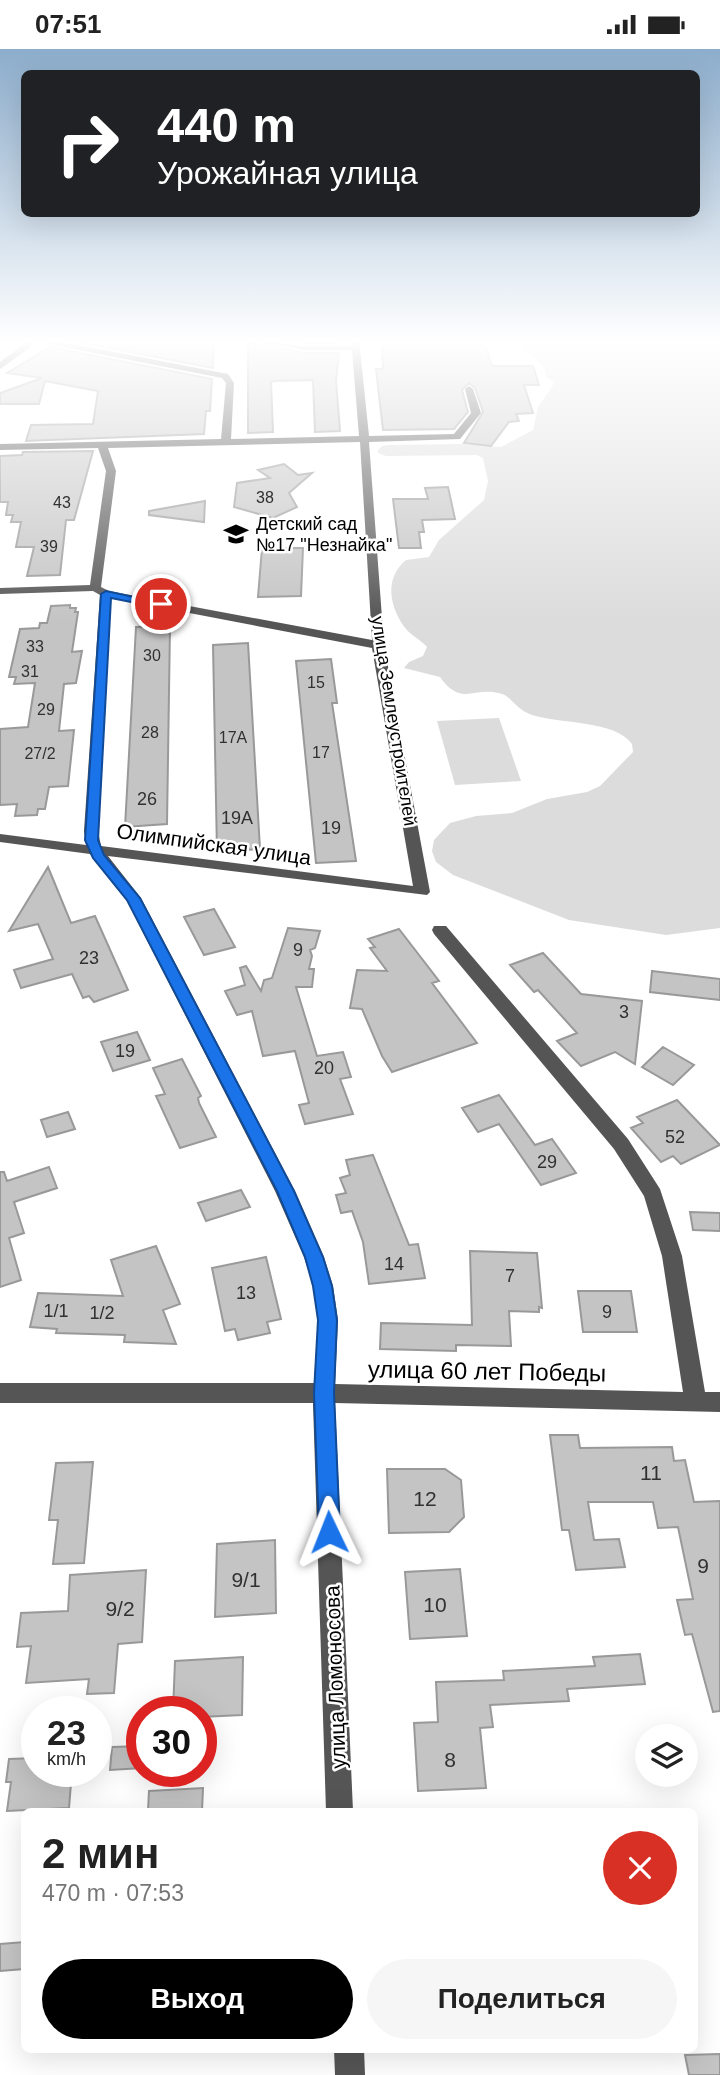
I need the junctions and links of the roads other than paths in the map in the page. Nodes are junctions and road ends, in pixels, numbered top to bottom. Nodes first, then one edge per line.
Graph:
1 (227, 434) edge
2 (364, 434) edge
3 (461, 434) edge
4 (365, 439) junction
5 (226, 442) junction
6 (102, 444) junction
7 (0, 446) edge
8 (0, 591) edge
9 (100, 591) junction
10 (378, 645) junction
11 (0, 838) edge
12 (94, 849) junction
13 (422, 892) joint
14 (440, 930) dead end
15 (0, 1393) edge
16 (324, 1393) junction
17 (696, 1402) junction
18 (720, 1402) edge
19 (340, 1808) edge
20 (349, 2053) edge
21 (350, 2075) edge

1 - 5 street
2 - 4 street, улица Землеустроителей
3 - 4 street
4 - 5 street
4 - 10 street, улица Землеустроителей
5 - 6 street
6 - 7 street
6 - 9 street
8 - 9 street
9 - 10 street
9 - 12 street
10 - 13 street, улица Землеустроителей
11 - 12 street, Олимпийская улица
12 - 13 street, Олимпийская улица
12 - 16 street, улица Ломоносова
14 - 17 street
15 - 16 street, улица 60 лет Победы
16 - 17 street, улица 60 лет Победы
16 - 19 street, улица Ломоносова
17 - 18 street, улица 60 лет Победы
20 - 21 street

